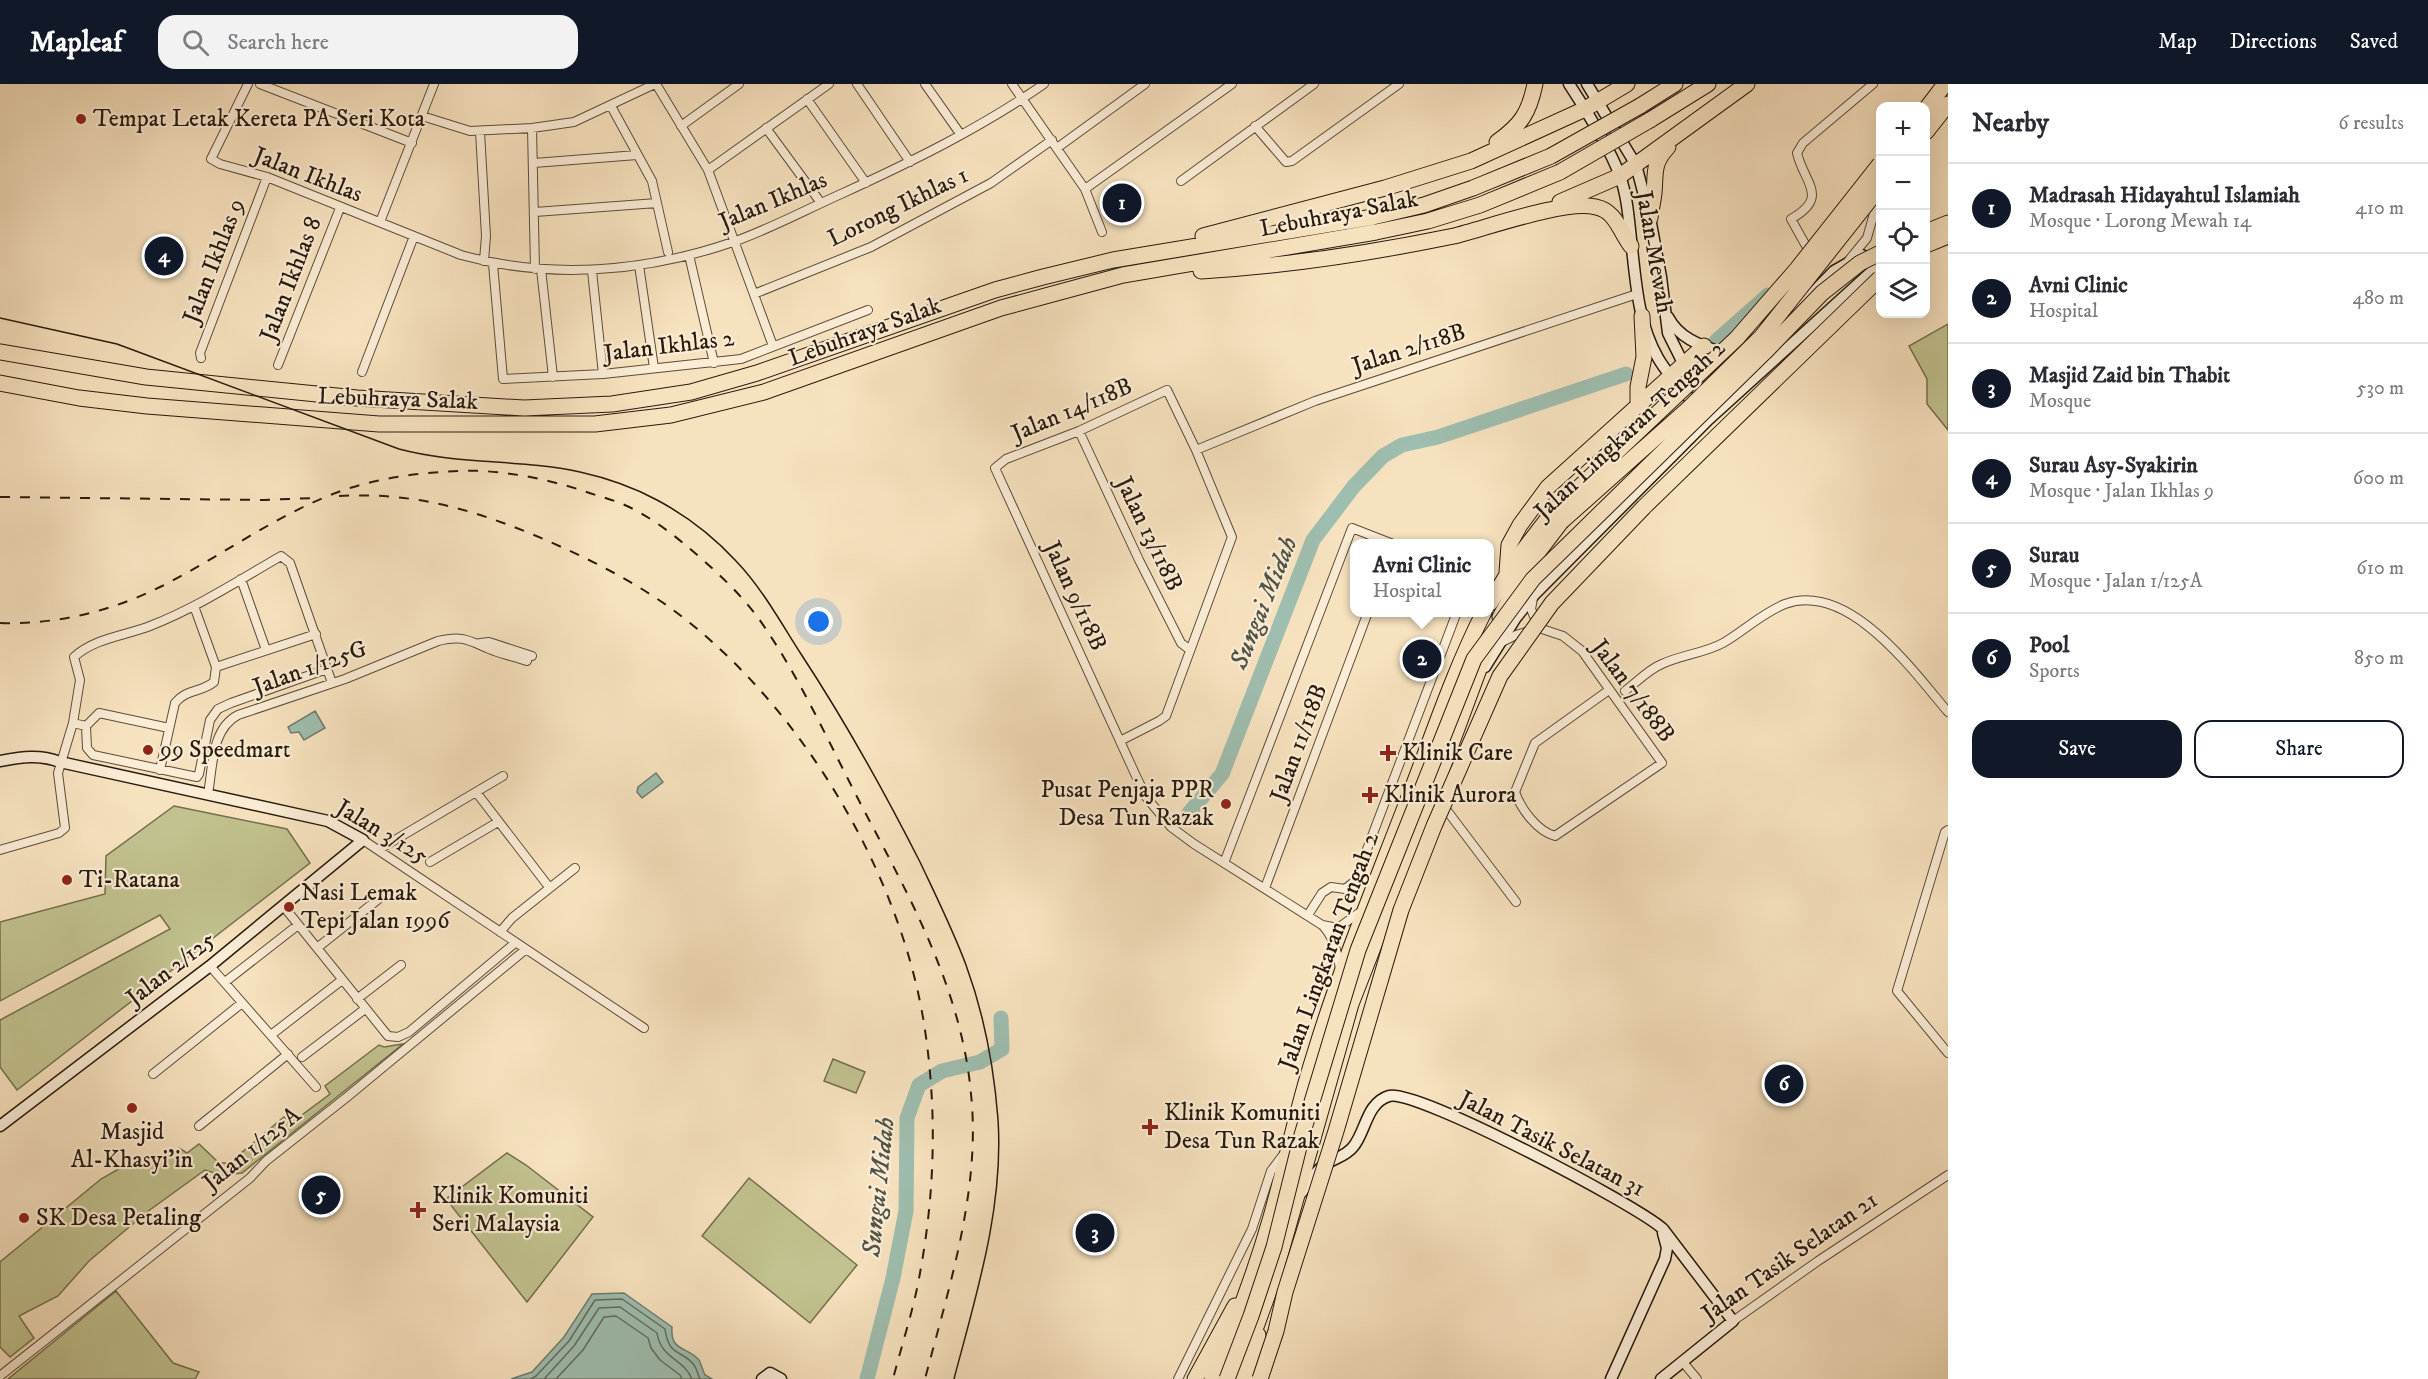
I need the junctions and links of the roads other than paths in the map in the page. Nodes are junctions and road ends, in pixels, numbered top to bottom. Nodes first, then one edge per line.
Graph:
1 (248, 84) edge
2 (260, 84) edge
3 (434, 84) edge
4 (655, 84) edge
5 (740, 84) edge
6 (829, 84) edge
7 (857, 84) edge
8 (925, 84) edge
9 (1012, 84) edge
10 (1044, 84) edge
11 (1145, 84) edge
12 (1232, 84) edge
13 (1314, 84) edge
14 (1400, 84) edge
15 (1535, 84) edge
16 (1569, 84) edge
17 (1587, 84) edge
18 (1627, 84) edge
19 (1675, 84) edge
20 (1708, 84) edge
21 (1747, 84) edge
22 (1874, 84) edge
23 (1945, 84) edge
24 (807, 99) junction
25 (1022, 99) junction
26 (1599, 101) junction
27 (1948, 103) edge
28 (1930, 104) edge
29 (611, 106) junction
30 (1585, 109) junction
31 (422, 116) junction
32 (1693, 122) junction
33 (1930, 125) edge
34 (681, 126) junction
35 (1255, 126) junction
36 (532, 128) junction
37 (766, 128) junction
38 (480, 132) junction
39 (961, 135) junction
40 (1052, 140) junction
41 (412, 143) junction
42 (1057, 148) junction
43 (637, 154) junction
44 (910, 162) junction
45 (1471, 162) junction
46 (534, 163) junction
47 (1636, 165) junction
48 (708, 170) junction
49 (1876, 170) edge
50 (1620, 176) junction
51 (267, 177) junction
52 (1181, 181) dead end
53 (866, 183) junction
54 (1086, 189) junction
55 (1876, 194) edge
56 (1876, 197) edge
57 (657, 203) junction
58 (821, 203) junction
59 (340, 207) junction
60 (535, 212) junction
61 (1533, 214) junction
62 (1873, 217) junction
63 (1948, 217) edge
64 (1650, 218) junction
65 (1876, 220) edge
66 (380, 222) junction
67 (1948, 223) edge
68 (1930, 224) edge
69 (1930, 230) edge
70 (1948, 231) edge
71 (1102, 232) dead end
72 (414, 236) junction
73 (1948, 236) edge
74 (1930, 237) edge
75 (734, 242) junction
76 (1930, 243) edge
77 (1631, 246) junction
78 (1876, 248) edge
79 (668, 252) dead end
80 (689, 255) junction
81 (1876, 255) edge
82 (1113, 260) junction
83 (484, 261) junction
84 (1848, 262) junction
85 (493, 264) junction
86 (639, 265) junction
87 (1816, 265) junction
88 (538, 269) junction
89 (1876, 269) edge
90 (592, 271) junction
91 (1834, 271) junction
92 (1123, 275) junction
93 (1876, 284) edge
94 (1818, 285) junction
95 (754, 294) junction
96 (1637, 294) junction
97 (1664, 309) junction
98 (868, 310) dead end
99 (1642, 316) junction
100 (773, 346) junction
101 (1704, 346) junction
102 (0, 352) edge
103 (201, 358) dead end
104 (714, 363) junction
105 (278, 365) dead end
106 (1684, 365) junction
107 (654, 368) junction
108 (362, 372) dead end
109 (603, 374) junction
110 (553, 377) junction
111 (1670, 377) junction
112 (0, 383) edge
113 (1638, 405) junction
114 (1720, 409) junction
115 (1708, 420) junction
116 (1079, 431) junction
117 (1196, 450) junction
118 (995, 468) joint
119 (1557, 518) junction
120 (1382, 539) edge
121 (1507, 572) junction
122 (241, 579) junction
123 (1534, 595) junction
124 (1494, 596) edge
125 (194, 606) junction
126 (1366, 617) edge
127 (1455, 617) edge
128 (1482, 617) edge
129 (1539, 628) junction
130 (316, 634) junction
131 (1500, 643) junction
132 (266, 650) junction
133 (1190, 650) junction
134 (527, 658) dead end
135 (216, 667) junction
136 (327, 669) junction
137 (332, 683) junction
138 (1609, 690) junction
139 (1625, 691) dead end
140 (1468, 696) junction
141 (1948, 712) edge
142 (73, 723) junction
143 (86, 726) junction
144 (170, 728) junction
145 (1120, 741) junction
146 (0, 761) edge
147 (60, 762) junction
148 (160, 770) junction
149 (503, 776) dead end
150 (476, 792) junction
151 (208, 794) junction
152 (1432, 796) junction
153 (498, 822) junction
154 (1948, 830) edge
155 (363, 840) junction
156 (0, 850) edge
157 (378, 850) junction
158 (430, 862) dead end
159 (1224, 863) junction
160 (575, 868) dead end
161 (549, 887) junction
162 (1266, 888) junction
163 (386, 893) dead end
164 (1516, 902) dead end
165 (284, 907) junction
166 (1366, 907) junction
167 (1308, 915) junction
168 (298, 925) junction
169 (1322, 925) junction
170 (500, 932) junction
171 (515, 943) junction
172 (317, 948) junction
173 (525, 950) junction
174 (401, 965) dead end
175 (210, 966) junction
176 (1341, 971) junction
177 (342, 980) junction
178 (225, 982) junction
179 (357, 999) junction
180 (243, 1003) junction
181 (365, 1009) junction
182 (644, 1028) dead end
183 (271, 1035) junction
184 (1948, 1053) edge
185 (288, 1054) junction
186 (302, 1057) dead end
187 (153, 1074) dead end
188 (316, 1087) dead end
189 (0, 1126) edge
190 (198, 1126) dead end
191 (1315, 1130) junction
192 (1287, 1150) junction
193 (1335, 1159) junction
194 (1948, 1175) edge
195 (1296, 1202) junction
196 (1663, 1229) junction
197 (1251, 1281) junction
198 (1732, 1322) junction
199 (1256, 1327) junction
200 (1682, 1361) junction
201 (0, 1376) edge
202 (762, 1379) edge
203 (781, 1379) edge
204 (1178, 1379) edge
205 (1195, 1379) edge
206 (1212, 1379) edge
207 (1227, 1379) edge
208 (1237, 1379) edge
209 (1250, 1379) edge
210 (1260, 1379) edge
211 (1611, 1379) edge
212 (1661, 1379) edge
213 (1697, 1379) edge

1 - 51 street, Jalan Ikhlas
2 - 41 street
3 - 31 street
4 - 29 street
4 - 34 street
5 - 34 street
6 - 24 street
7 - 44 street
8 - 39 street
9 - 25 street
10 - 25 street, Jalan Ikhlas
11 - 42 street
12 - 54 street
13 - 35 street
14 - 35 street
15 - 45 highway
16 - 30 street, Jalan Mewah
17 - 26 street, Jalan Mewah
18 - 26 highway
19 - 82 highway, Lebuhraya Salak, bridge
20 - 92 highway, Lebuhraya Salak, bridge
21 - 32 highway
22 - 87 street
23 - 28 highway
24 - 37 street
24 - 53 street
25 - 39 street, Jalan Ikhlas
25 - 40 street
26 - 30 highway
26 - 47 street, Jalan Mewah
27 - 33 highway
29 - 36 street
29 - 43 street
30 - 45 highway
30 - 50 street, Jalan Mewah
31 - 38 street
31 - 41 street
32 - 47 highway
32 - 64 highway
34 - 48 street
35 - 52 street
36 - 38 street
36 - 46 street
37 - 48 street
37 - 58 street
38 - 83 street
39 - 44 street, Jalan Ikhlas
40 - 42 street
40 - 95 street, Lorong Ikhlas 1
41 - 66 street
42 - 54 street
43 - 46 street
43 - 57 street
44 - 53 street, Jalan Ikhlas
45 - 82 highway
46 - 60 street
47 - 50 highway
47 - 64 street, Jalan Mewah
48 - 75 street
49 - 119 highway, Jalan Lingkaran Tengah 2, bridge
50 - 61 highway
50 - 77 street, Jalan Mewah
51 - 59 street, Jalan Ikhlas
51 - 103 street, Jalan Ikhlas 9
53 - 58 street, Jalan Ikhlas
54 - 71 street
55 - 119 highway, Jalan Lingkaran Tengah 2, bridge
56 - 62 street
57 - 60 street
57 - 79 street
58 - 75 street, Jalan Ikhlas
59 - 66 street, Jalan Ikhlas
59 - 105 street, Jalan Ikhlas 8
60 - 88 street
61 - 77 highway
61 - 92 highway
62 - 65 street
62 - 84 street
63 - 68 street
64 - 97 street, Jalan Mewah
66 - 72 street, Jalan Ikhlas
67 - 69 highway
70 - 74 street
72 - 83 street, Jalan Ikhlas
72 - 108 street
73 - 76 highway
75 - 80 street, Jalan Ikhlas
75 - 95 street
77 - 96 street, Jalan Mewah
78 - 84 street
80 - 86 street, Jalan Ikhlas
80 - 104 street
81 - 207 highway, bridge
82 - 102 highway, Lebuhraya Salak
83 - 85 street, Jalan Ikhlas
84 - 91 street
85 - 88 street, Jalan Ikhlas
85 - 110 street, Jalan Ikhlas 2
86 - 90 street, Jalan Ikhlas
86 - 107 street
87 - 91 street
87 - 94 street
88 - 90 street, Jalan Ikhlas
88 - 110 street
89 - 114 street
90 - 109 street
91 - 94 street
92 - 112 highway, Lebuhraya Salak
93 - 210 highway, bridge
94 - 101 street
95 - 100 street
96 - 99 street, Jalan Mewah
96 - 117 street, Jalan 2/118B
97 - 101 street
97 - 106 street, Jalan Mewah
98 - 100 street, Jalan Ikhlas 2
99 - 111 street, Jalan Mewah
99 - 113 highway
100 - 104 street, Jalan Ikhlas 2
101 - 106 highway
104 - 107 street, Jalan Ikhlas 2
106 - 111 highway
106 - 114 street, Jalan Mewah
107 - 109 street, Jalan Ikhlas 2
109 - 110 street, Jalan Ikhlas 2
111 - 113 highway
111 - 115 street, Jalan Mewah
113 - 121 highway
114 - 115 street
115 - 123 street
116 - 117 street, Jalan 14/118B
116 - 118 street, Jalan 14/118B
116 - 133 street, Jalan 13/118B
117 - 133 street
118 - 145 street, Jalan 9/118B
119 - 121 highway, Jalan Lingkaran Tengah 2
119 - 140 highway, Jalan Lingkaran Tengah 2
120 - 159 street
121 - 124 highway, Jalan Lingkaran Tengah 2
122 - 125 street
122 - 130 street
122 - 132 street
123 - 129 street
123 - 131 street
125 - 135 street
125 - 142 street
126 - 162 street, Jalan 11/118B
127 - 167 street
128 - 166 highway, Jalan Lingkaran Tengah 2
129 - 131 street
129 - 138 street, Jalan 7/188B
130 - 132 street
130 - 136 street
131 - 140 street
132 - 135 street
133 - 145 street
134 - 137 street, Jalan 1/125G
135 - 144 street
136 - 137 street
136 - 148 street
137 - 151 street, Jalan 1/125G
138 - 138 street, Jalan 7/188B
139 - 141 street
140 - 152 highway, Jalan Lingkaran Tengah 2
142 - 143 street
142 - 147 street
143 - 144 street
143 - 148 street
144 - 148 street
145 - 159 street, Jalan 9/118B
146 - 147 street, Jalan 3/125
147 - 151 street, Jalan 3/125
147 - 156 street
149 - 150 street
150 - 153 street
150 - 157 street
151 - 155 street, Jalan 3/125
152 - 164 street
152 - 191 highway, Jalan Lingkaran Tengah 2
153 - 158 street
153 - 161 street
154 - 184 street
155 - 157 street, Jalan 3/125
155 - 165 street, Jalan 2/125
157 - 170 street, Jalan 3/125
159 - 162 street, Jalan 9/118B
160 - 161 street
161 - 170 street
162 - 167 street, Jalan 9/118B
163 - 172 street
165 - 168 street
165 - 175 street, Jalan 2/125
166 - 169 street
166 - 176 highway, Jalan Lingkaran Tengah 2
167 - 169 street, Jalan 9/118B
168 - 172 street
168 - 178 street
169 - 176 street
170 - 171 street, Jalan 3/125
171 - 173 street, Jalan 3/125
171 - 181 street
172 - 177 street
173 - 182 street, Jalan 3/125
173 - 201 street, Jalan 1/125A
174 - 179 street
175 - 178 street
175 - 189 street, Jalan 2/125
176 - 192 highway, Jalan Lingkaran Tengah 2
177 - 179 street
177 - 183 street
178 - 180 street
179 - 181 street
180 - 183 street
180 - 187 street
181 - 186 street
183 - 185 street
185 - 188 street
185 - 190 street
191 - 193 street
191 - 195 highway, Jalan Lingkaran Tengah 2
192 - 197 highway, Jalan Lingkaran Tengah 2
192 - 204 street
193 - 195 street, Jalan Tasik Selatan 31
193 - 196 street, Jalan Tasik Selatan 31
194 - 198 street, Jalan Tasik Selatan 21
195 - 199 highway, Jalan Lingkaran Tengah 2
196 - 198 street, Jalan Tasik Selatan 31
196 - 211 street
197 - 205 highway
197 - 206 highway, Jalan Lingkaran Tengah 2
198 - 200 street, Jalan Tasik Selatan 21
199 - 208 highway, Jalan Lingkaran Tengah 2
199 - 209 highway
200 - 212 street, Jalan Tasik Selatan 21
200 - 213 street
202 - 203 street

